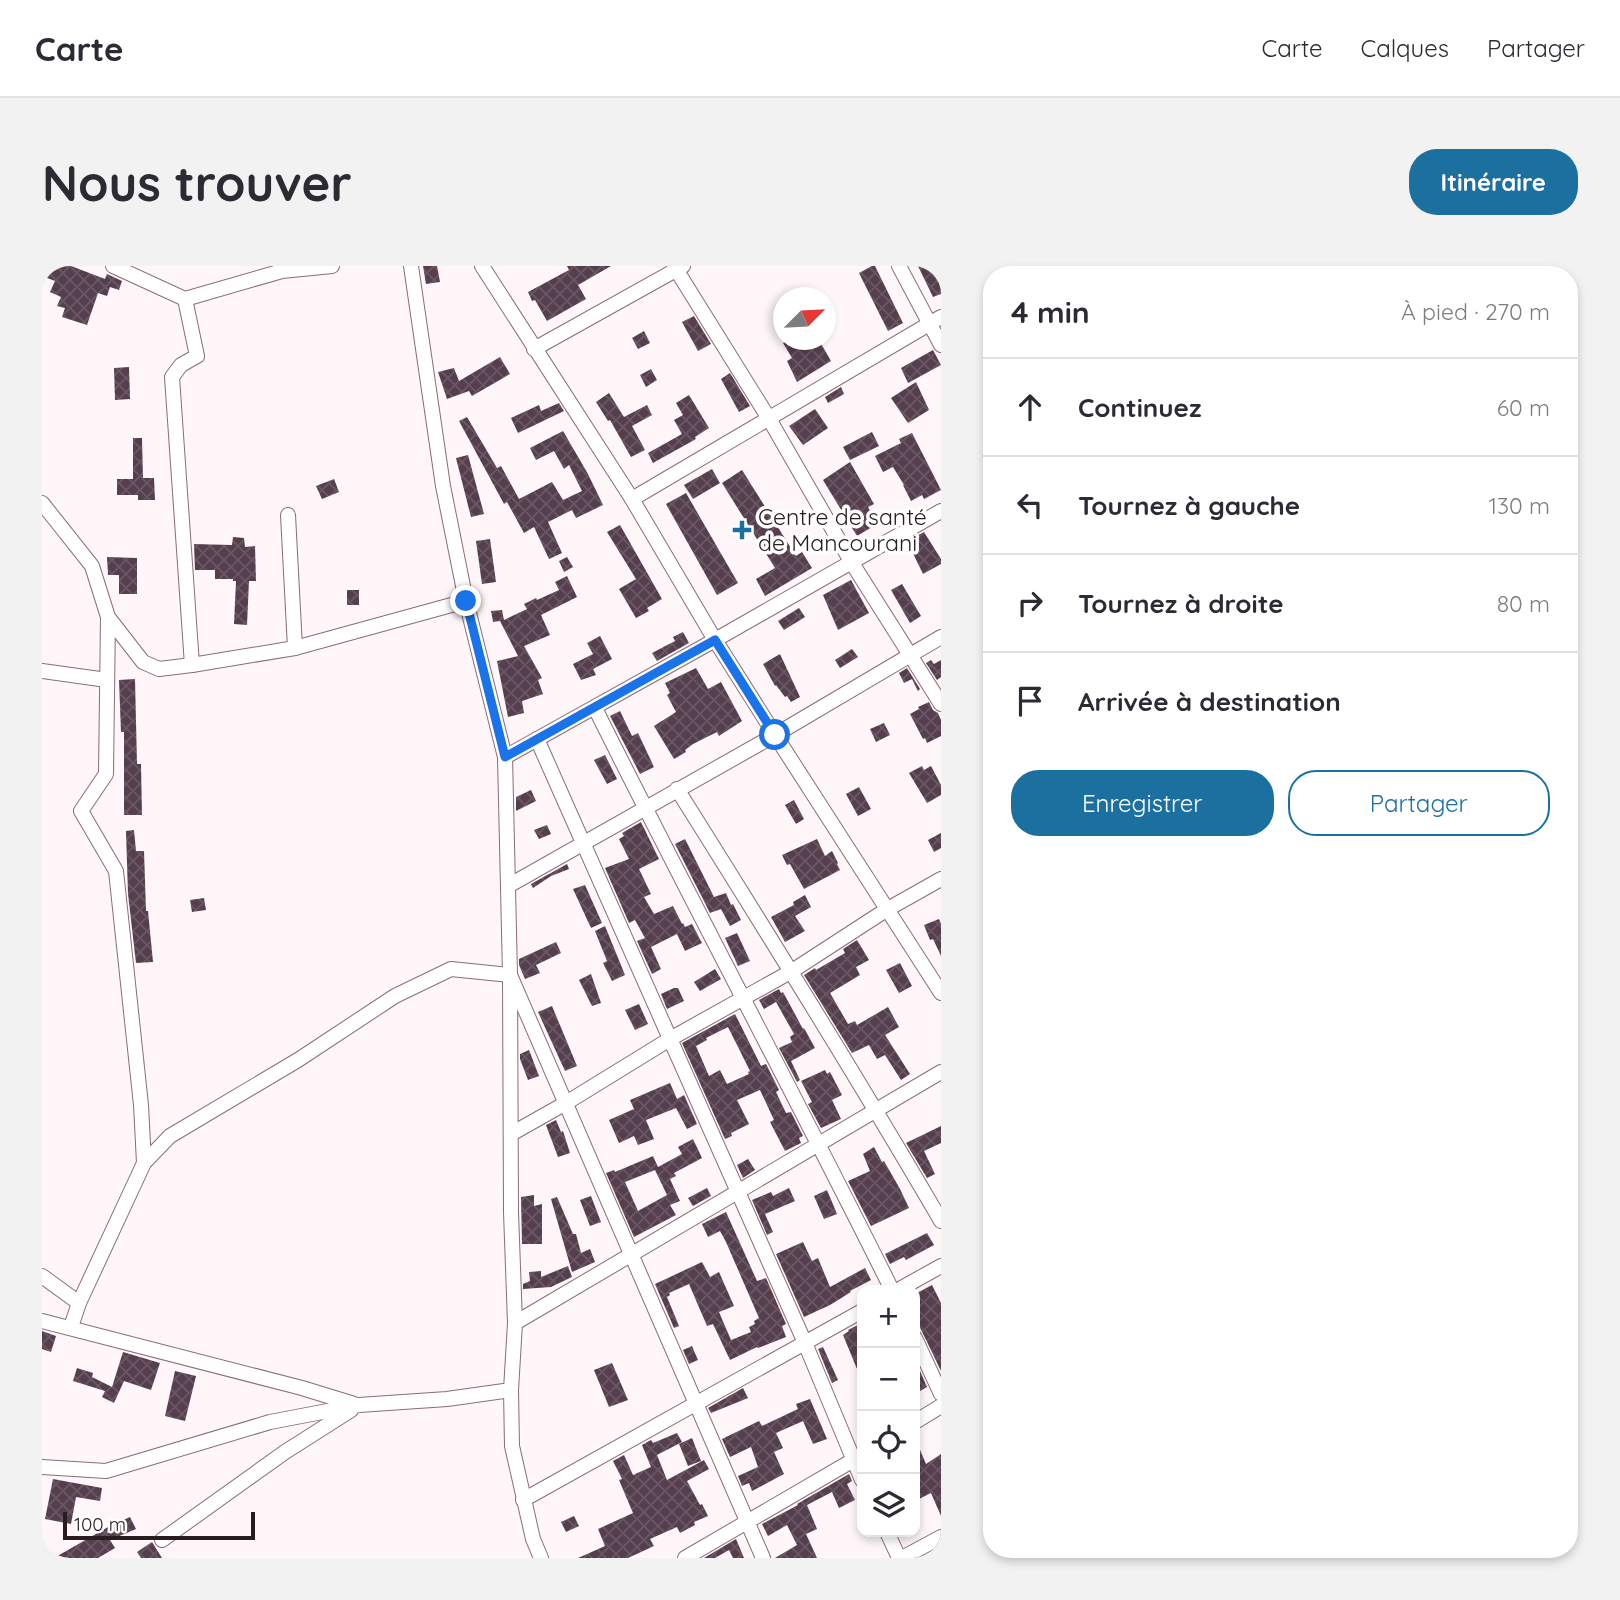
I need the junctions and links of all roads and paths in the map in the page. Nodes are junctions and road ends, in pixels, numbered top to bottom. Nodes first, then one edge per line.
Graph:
1 (113, 266) edge
2 (332, 266) edge
3 (411, 266) edge
4 (482, 266) edge
5 (899, 266) edge
6 (678, 267) edge
7 (185, 299) junction
8 (935, 320) edge
9 (941, 345) edge
10 (534, 349) junction
11 (768, 417) junction
12 (632, 499) junction
13 (42, 503) edge
14 (941, 511) edge
15 (288, 515) dead end
16 (852, 563) junction
17 (466, 601) junction
18 (108, 617) junction
19 (941, 637) edge
20 (715, 640) junction
21 (295, 648) junction
22 (910, 655) junction
23 (192, 665) junction
24 (42, 671) edge
25 (107, 680) junction
26 (941, 704) edge
27 (595, 708) junction
28 (775, 735) junction
29 (537, 739) junction
30 (505, 757) junction
31 (677, 789) junction
32 (645, 808) junction
33 (584, 844) junction
34 (941, 879) edge
35 (508, 886) junction
36 (887, 910) junction
37 (792, 971) junction
38 (510, 975) junction
39 (941, 993) edge
40 (743, 999) junction
41 (670, 1039) junction
42 (941, 1072) edge
43 (565, 1103) junction
44 (876, 1110) junction
45 (511, 1134) junction
46 (819, 1144) junction
47 (144, 1163) junction
48 (737, 1192) junction
49 (941, 1221) edge
50 (631, 1254) junction
51 (941, 1266) edge
52 (42, 1276) edge
53 (890, 1285) edge
54 (907, 1285) edge
55 (79, 1303) junction
56 (857, 1314) edge
57 (42, 1321) edge
58 (515, 1322) junction
59 (71, 1327) junction
60 (805, 1343) junction
61 (920, 1348) edge
62 (511, 1390) junction
63 (941, 1394) edge
64 (695, 1404) junction
65 (359, 1405) junction
66 (941, 1406) edge
67 (920, 1419) edge
68 (857, 1456) edge
69 (857, 1459) edge
70 (42, 1467) edge
71 (523, 1500) junction
72 (747, 1522) junction
73 (890, 1537) edge
74 (941, 1537) edge
75 (162, 1540) dead end
76 (541, 1558) edge
77 (685, 1558) edge
78 (763, 1558) edge
79 (900, 1558) edge

1 - 7 street
2 - 7 street
3 - 17 street
4 - 10 street
5 - 8 street
6 - 10 street
6 - 11 street
7 - 23 street
8 - 9 street
8 - 11 street
10 - 12 street
11 - 12 street
11 - 16 street
12 - 20 street
13 - 18 street
14 - 16 street
15 - 21 street
16 - 20 street
16 - 22 street
17 - 21 street
17 - 30 street
18 - 23 street
18 - 25 street
19 - 22 street
20 - 27 street
20 - 28 street
21 - 23 street
22 - 26 street
22 - 28 street
24 - 25 street
25 - 47 street
27 - 29 street
27 - 32 street
28 - 31 street
28 - 36 street
29 - 30 street
29 - 33 street
30 - 35 street
31 - 32 street
31 - 37 street
32 - 33 street
32 - 40 street
33 - 35 street
33 - 41 street
34 - 36 street
35 - 38 street
36 - 37 street
36 - 39 street
37 - 40 street
37 - 44 street
38 - 43 street
38 - 45 street
38 - 47 street
40 - 41 street
40 - 46 street
41 - 43 street
41 - 48 street
42 - 44 street
43 - 45 street
43 - 50 street
44 - 46 street
44 - 49 street
45 - 58 street
46 - 48 street
46 - 53 street
47 - 55 street
48 - 50 street
48 - 60 street
50 - 58 street
50 - 64 street
51 - 54 street
52 - 55 street
55 - 59 street
56 - 60 street
57 - 59 street
58 - 62 street
59 - 65 street
60 - 64 street
60 - 68 street
61 - 63 street
62 - 65 street
62 - 71 street
64 - 71 street
64 - 72 street
65 - 70 street
65 - 75 street
66 - 67 street
69 - 72 street
71 - 76 street
72 - 77 street
72 - 78 street
73 - 79 street
74 - 79 street

